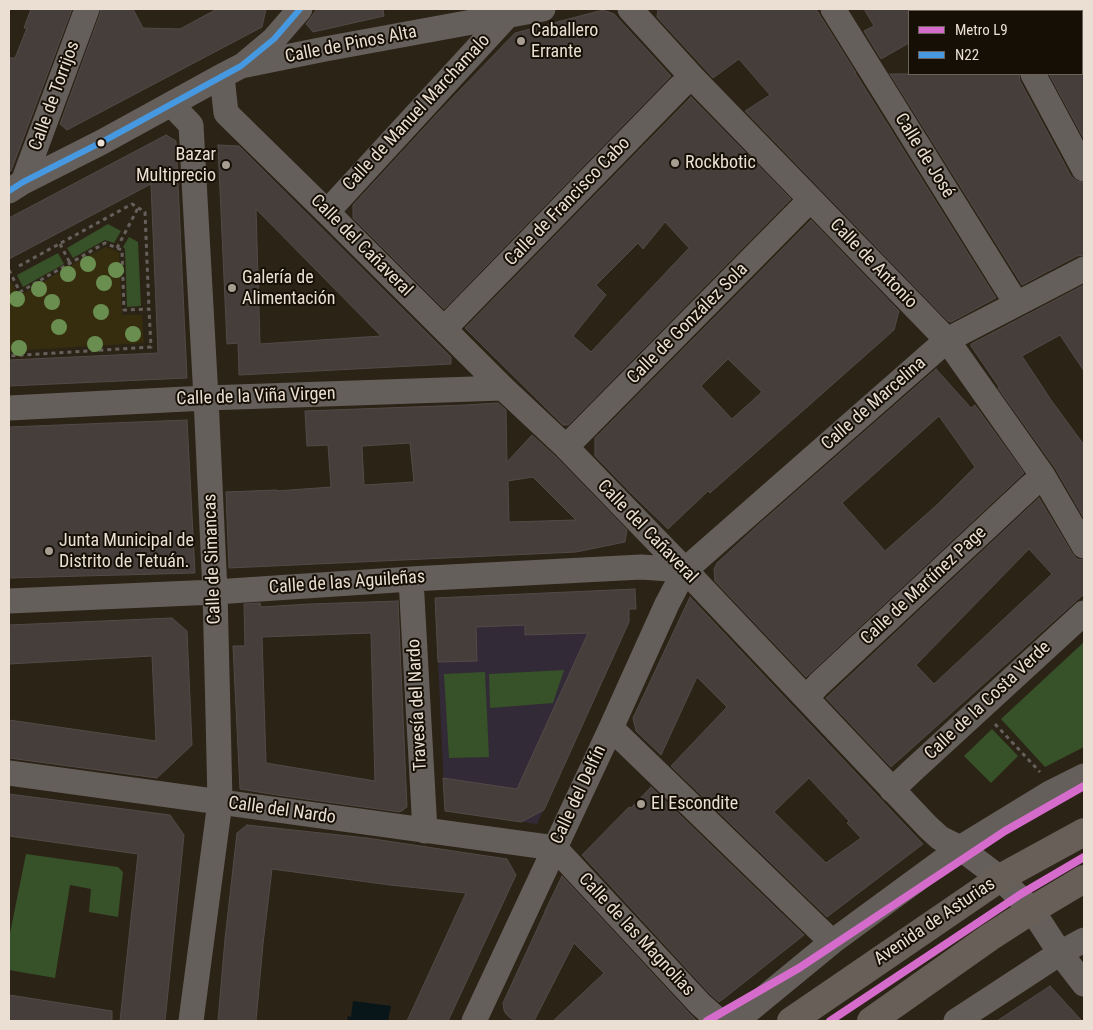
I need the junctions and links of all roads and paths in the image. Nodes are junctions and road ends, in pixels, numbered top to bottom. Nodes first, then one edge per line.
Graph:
1 (87, 9) edge
2 (543, 9) edge
3 (630, 9) edge
4 (833, 9) edge
5 (286, 14) edge
6 (508, 15) junction
7 (232, 71) junction
8 (1034, 75) edge
9 (692, 77) junction
10 (171, 104) junction
11 (226, 114) junction
12 (191, 125) junction
13 (1084, 169) edge
14 (16, 187) edge
15 (810, 200) junction
16 (138, 208) junction
17 (327, 212) junction
18 (60, 244) junction
19 (116, 248) junction
20 (70, 264) junction
21 (19, 266) dead end
22 (1084, 269) edge
23 (9, 270) edge
24 (1016, 304) junction
25 (150, 309) junction
26 (444, 329) junction
27 (947, 340) junction
28 (9, 356) edge
29 (503, 388) junction
30 (206, 398) junction
31 (9, 408) edge
32 (566, 447) junction
33 (1043, 476) junction
34 (1084, 546) edge
35 (685, 570) junction
36 (411, 579) junction
37 (215, 592) junction
38 (9, 601) edge
39 (1084, 613) edge
40 (806, 698) junction
41 (611, 728) junction
42 (9, 773) edge
43 (1084, 776) edge
44 (892, 790) junction
45 (220, 802) junction
46 (425, 831) junction
47 (1084, 832) edge
48 (555, 848) junction
49 (960, 848) junction
50 (1000, 878) junction
51 (1084, 878) edge
52 (1032, 910) junction
53 (1084, 940) edge
54 (832, 942) junction
55 (1060, 953) junction
56 (1084, 984) edge
57 (483, 1017) edge
58 (191, 1021) edge
59 (719, 1021) edge
60 (736, 1021) edge
61 (791, 1021) edge
62 (871, 1021) edge
63 (956, 1021) edge

1 - 14 street, Calle de Torrijos
2 - 6 street, Calle de Pinos Alta
3 - 9 street, Calle de Antonio
4 - 24 street, Calle de José
5 - 7 street
6 - 7 street, Calle de Pinos Alta
6 - 17 street, Calle de Manuel Marchamalo
7 - 10 street, Calle de Pinos Alta
7 - 11 street
8 - 13 street
9 - 15 street, Calle de Antonio
9 - 26 street, Calle de Francisco Cabo
10 - 12 street
10 - 14 street, Calle de Pinos Alta
11 - 12 street
11 - 17 street, Calle del Cañaveral
12 - 30 street, Calle de Simancas
15 - 27 street, Calle de Antonio
15 - 32 street, Calle de González Sola
16 - 18 path
16 - 19 path
16 - 25 path
17 - 26 street, Calle del Cañaveral
18 - 20 path
18 - 21 path
19 - 20 path
19 - 25 path
20 - 23 path
22 - 24 street, Calle de Marcelina
24 - 27 street, Calle de Marcelina
25 - 28 path
26 - 29 street, Calle del Cañaveral
27 - 33 street, Calle de Antonio
27 - 35 street, Calle de Marcelina
29 - 30 street, Calle de la Viña Virgen
29 - 32 street, Calle del Cañaveral
30 - 31 street, Calle de la Viña Virgen
30 - 37 street, Calle de Simancas
32 - 35 street, Calle del Cañaveral
33 - 34 street, Calle de Antonio
33 - 40 street, Calle de Martínez Page
35 - 36 street, Calle de las Aguileñas
35 - 40 street, Calle del Cañaveral
35 - 41 street, Calle del Delfín
36 - 37 street, Calle de las Aguileñas
36 - 46 street, Travesía del Nardo
37 - 38 street, Calle de las Aguileñas
37 - 45 street, Calle de Simancas
39 - 44 street, Calle de la Costa Verde
40 - 44 street, Calle del Cañaveral
41 - 48 street, Calle del Delfín
41 - 54 street
42 - 45 street, Calle del Nardo
43 - 49 street
44 - 49 street, Calle del Cañaveral
45 - 46 street, Calle del Nardo
45 - 58 street, Calle de Simancas
46 - 48 street, Calle del Nardo
47 - 50 main road, Avenida de Asturias
48 - 57 street, Calle del Delfín
48 - 59 street, Calle de las Magnolias
49 - 50 street, Calle del Cañaveral
49 - 54 street
50 - 52 street, Calle del Cañaveral
50 - 61 main road, Avenida de Asturias
51 - 52 main road
52 - 55 street, Calle del Cañaveral
52 - 62 main road
53 - 55 street
54 - 60 street
55 - 56 street, Calle del Cañaveral
55 - 63 street

